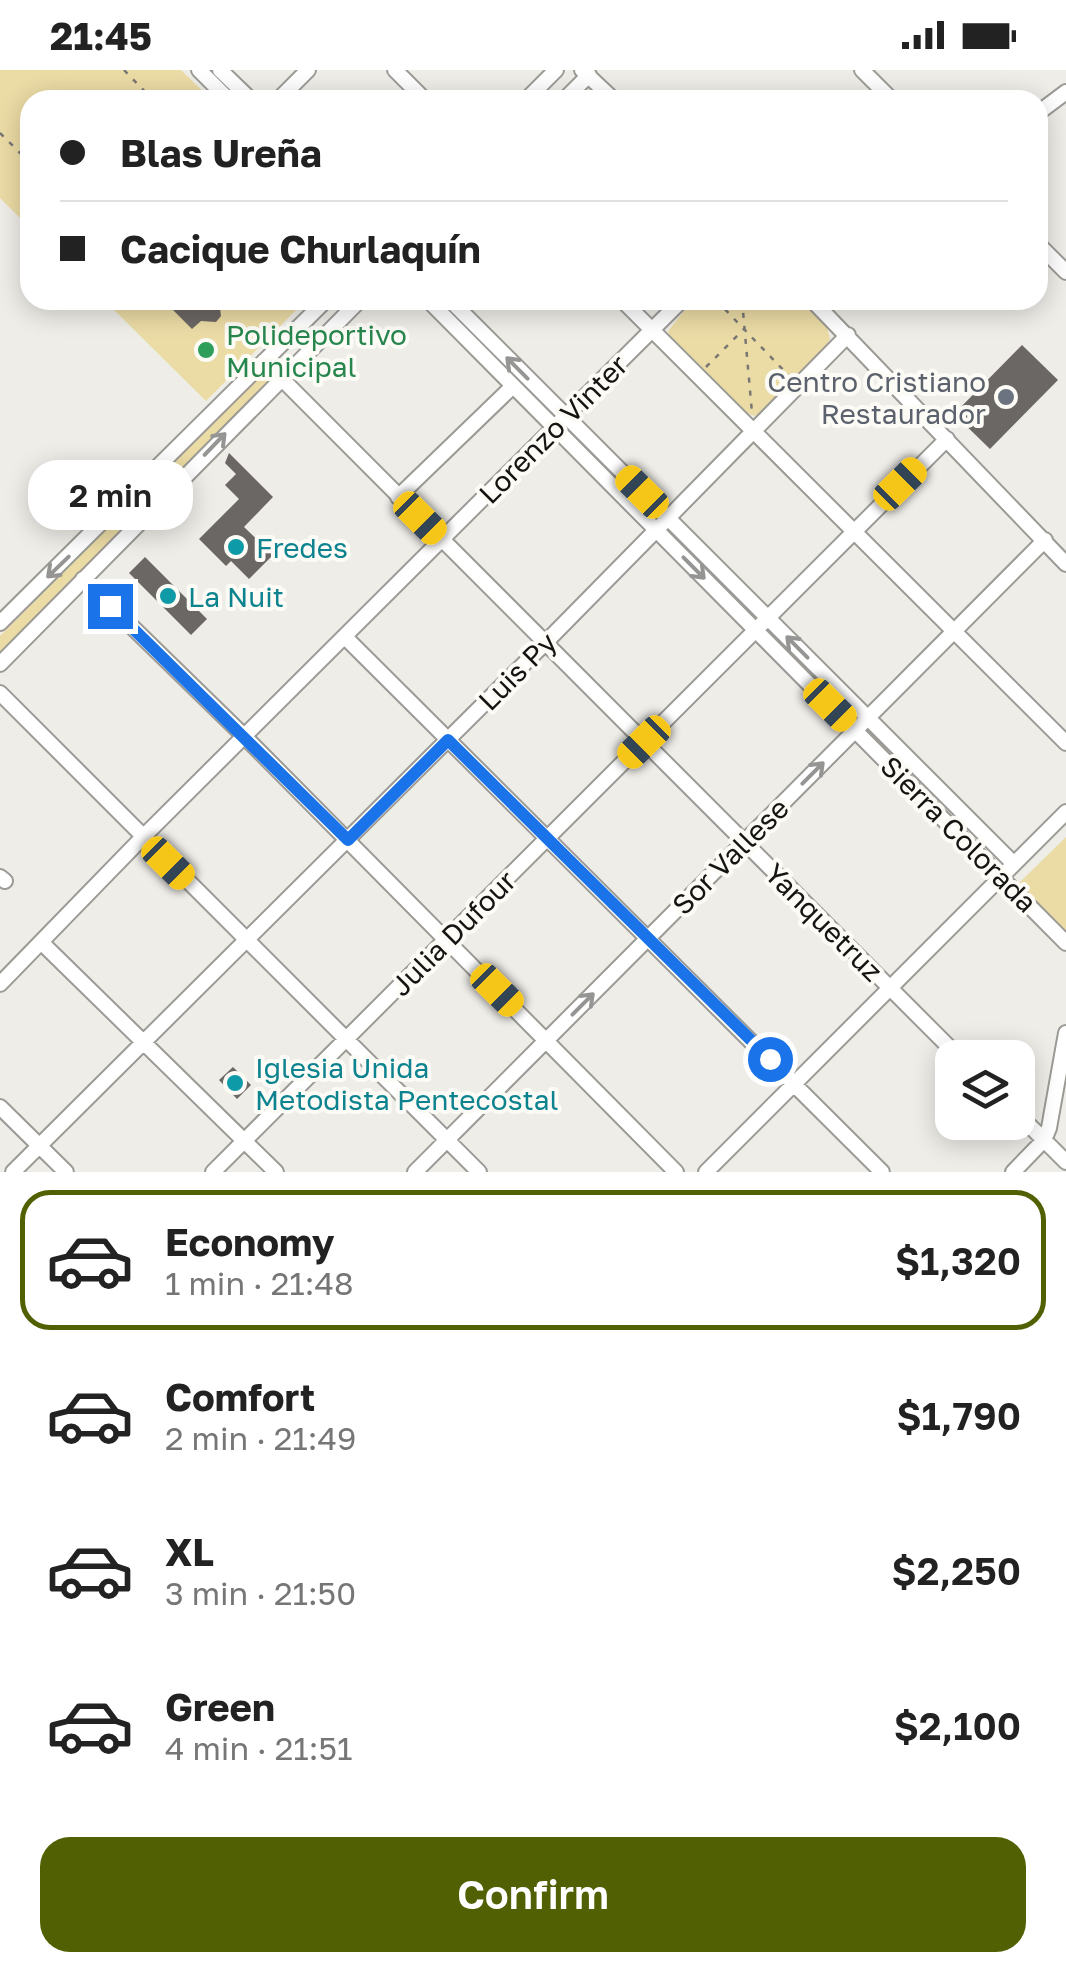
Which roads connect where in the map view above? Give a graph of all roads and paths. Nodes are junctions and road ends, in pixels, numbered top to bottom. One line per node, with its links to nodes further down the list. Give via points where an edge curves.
1 (124, 70): 9 (path)
2 (200, 70): 10 (street)
3 (220, 70): 11 (street)
4 (308, 70): 12 (street)
5 (395, 70): 13 (street)
6 (556, 70): 14 (street)
7 (862, 70): 16 (street)
8 (586, 72): 15 (street)
9 (143, 90)
10 (219, 90)
11 (241, 90)
12 (288, 90)
13 (415, 90)
14 (536, 90)
15 (604, 90)
16 (882, 90)
17 (0, 133): 18 (path)
18 (20, 152)
19 (1048, 254): 20 (street)
20 (1066, 272)
21 (316, 310): 33 (street)
22 (350, 310): 35 (street)
23 (438, 310): 36 (street, Sierra Colorada)
24 (459, 310): 38 (street, Sierra Colorada, one-way to 24)
25 (632, 310): 31 (street)
26 (672, 310): 31 (street, Lorenzo Vinter)
27 (726, 310): 30 (path)
28 (743, 310): 30 (path)
29 (824, 310): 32 (street)
30 (744, 329): 34 (path); 37 (path); 39 (path)
31 (652, 331): 34 (street); 38 (street, Lorenzo Vinter)
32 (848, 336): 37 (street, Luis Py); 40 (street)
33 (264, 361): 35 (street, Yanquetruz); 41 (street)
34 (698, 376): 39 (street)
35 (280, 377): 42 (street, Yanquetruz); 43 (street, one-way to 35)
36 (513, 386): 38 (street, Sierra Colorada); 42 (street)
37 (798, 386): 39 (street, Luis Py)
38 (561, 422): 44 (street, Sierra Colorada); 45 (street, Sierra Colorada); 47 (street, Lorenzo Vinter)
39 (754, 431): 44 (street, Luis Py); 46 (street)
40 (947, 438): 46 (street, Julia Dufour); 48 (street)
41 (146, 479): 43 (street); 52 (street, one-way to 52)
42 (398, 496): 47 (street, Yanquetruz)
43 (163, 497): 50 (street)
44 (668, 518): 45 (street, Luis Py); 51 (street, Sierra Colorada)
45 (656, 529): 53 (street, Sierra Colorada, one-way to 53); 56 (street, Luis Py)
46 (853, 530): 51 (street, Julia Dufour); 54 (street)
47 (441, 540): 55 (street, Lorenzo Vinter); 56 (street, Yanquetruz)
48 (1045, 540): 49 (street); 54 (street, Sor Vallese)
49 (1066, 564)
50 (83, 579): 57 (street); 61 (street)
51 (766, 616): 53 (street, Julia Dufour); 59 (street, Sierra Colorada, one-way to 51)
52 (0, 624)
53 (754, 628): 60 (street, Sierra Colorada); 63 (street, Julia Dufour)
54 (956, 631): 59 (street, Sor Vallese); 64 (street)
55 (345, 637): 61 (street, Lorenzo Vinter); 62 (street)
56 (545, 644): 62 (street, Luis Py); 63 (street, Yanquetruz)
57 (0, 664)
58 (0, 694): 66 (street)
59 (868, 718): 60 (street, Sor Vallese); 70 (street, Sierra Colorada)
60 (856, 731): 69 (street, Sor Vallese, one-way to 60); 71 (street, Sierra Colorada)
61 (246, 738): 66 (street, Lorenzo Vinter); 68 (street)
62 (448, 740): 67 (street); 68 (street, Luis Py)
63 (644, 742): 67 (street, Julia Dufour); 69 (street, Yanquetruz)
64 (1066, 743)
65 (1066, 812): 70 (street)
66 (143, 837): 73 (street); 75 (street, Lorenzo Vinter)
67 (547, 838): 72 (street); 74 (street, Julia Dufour)
68 (348, 840): 73 (street, Luis Py); 74 (street)
69 (744, 842): 72 (street, Sor Vallese); 78 (street, Yanquetruz)
70 (1014, 864): 71 (street)
71 (1002, 878): 76 (street, Sierra Colorada); 78 (street)
72 (648, 939): 81 (street, Sor Vallese, one-way to 72); 84 (street)
73 (246, 940): 80 (street); 83 (street, Luis Py)
74 (447, 940): 80 (street, Julia Dufour); 81 (street)
75 (42, 943): 77 (street, Lorenzo Vinter); 83 (street)
76 (1066, 943)
77 (0, 984)
78 (890, 989): 82 (street, Yanquetruz); 84 (street)
79 (1066, 1032): 88 (street)
80 (346, 1040): 87 (street); 89 (street, Julia Dufour)
81 (547, 1040): 87 (street, Sor Vallese); 98 (street)
82 (942, 1040)
83 (144, 1042): 89 (street); 90 (street, Luis Py)
84 (794, 1083): 99 (street); 100 (street)
85 (0, 1107): 90 (street)
86 (1035, 1131): 88 (street)
87 (446, 1140): 96 (street, Sor Vallese); 97 (street)
88 (1044, 1140): 91 (street); 101 (street)
89 (244, 1141): 94 (street, Julia Dufour); 95 (street)
90 (40, 1146): 92 (street, Luis Py); 93 (street)
91 (1066, 1162)
92 (13, 1172)
93 (66, 1172)
94 (214, 1172)
95 (276, 1172)
96 (414, 1172)
97 (478, 1172)
98 (676, 1172)
99 (706, 1172)
100 (882, 1172)
101 (1012, 1172)

